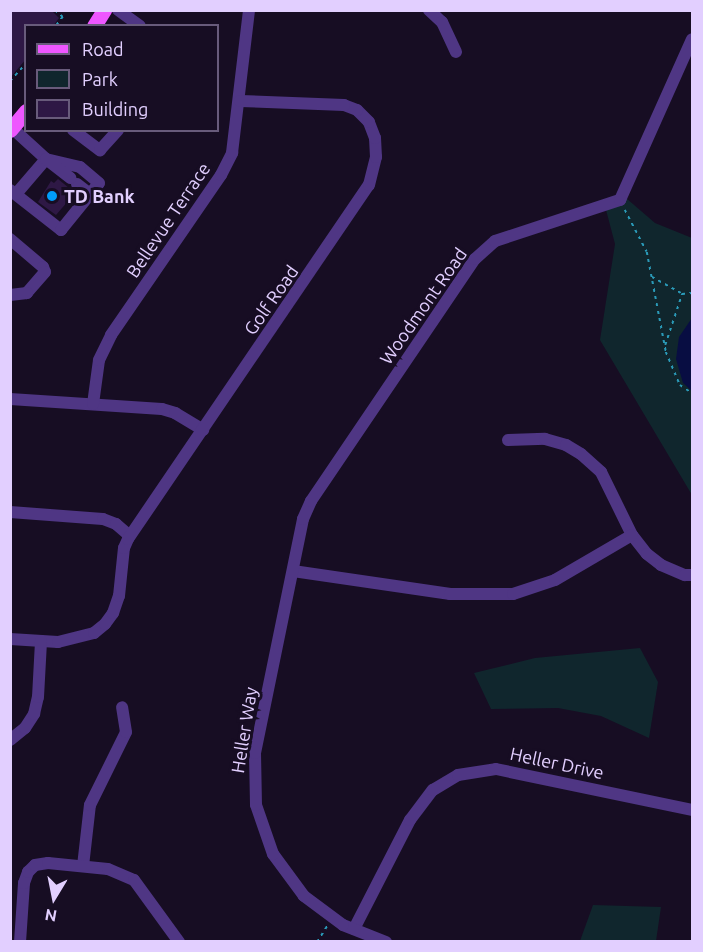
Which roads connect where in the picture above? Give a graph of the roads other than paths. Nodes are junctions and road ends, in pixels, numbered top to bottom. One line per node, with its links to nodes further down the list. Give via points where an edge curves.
1 (104, 10): 5 (main road)
2 (118, 10): 6 (street)
3 (249, 10): 9 (street, Bellevue Terrace)
4 (429, 10): 8 (street, via 442,22)
5 (95, 24)
6 (137, 24)
7 (693, 39): 26 (street, Woodmont Road, via 620,200 495,241 475,259 311,501 303,519)
8 (456, 52)
9 (240, 101): 20 (street, Bellevue Terrace, via 232,153 111,335 99,360); 21 (street, Golf Road, via 350,106 364,115 373,130 376,157 360,202)
10 (24, 113): 11 (main road)
11 (11, 129): 14 (street)
12 (76, 132): 13 (street, via 100,150)
13 (116, 132)
14 (46, 159): 15 (street); 16 (street); 16 (street, via 80,167 99,183)
15 (13, 192): 16 (street, via 62,230)
16 (90, 194)
17 (10, 240): 18 (street, via 45,272 27,293)
18 (10, 295)
19 (10, 399): 20 (street)
20 (93, 404): 21 (street, via 162,409)
21 (203, 430): 25 (street, Golf Road)
22 (508, 440): 24 (street, via 545,439 581,454 601,472)
23 (10, 512): 25 (street, via 103,519)
24 (632, 535): 26 (street, via 555,580 513,594 450,594); 27 (street, via 661,565)
25 (130, 536): 29 (street, Golf Road, via 124,548 120,596 105,624 94,633 68,641)
26 (293, 571): 34 (street, Heller Way, via 255,753 255,796 265,838 282,869 304,896)
27 (693, 575)
28 (10, 639): 29 (street)
29 (41, 641): 31 (street, via 34,714)
30 (122, 707): 33 (street, via 126,732 90,805)
31 (10, 740)
32 (693, 810): 34 (street, Heller Drive, via 496,769 458,776 433,790 410,820)
33 (83, 866): 35 (street, via 48,863 31,868 24,883); 36 (street, via 108,869 134,880)
34 (354, 929): 37 (street, Heller Way)
35 (20, 942)
36 (179, 942)
37 (386, 942)

